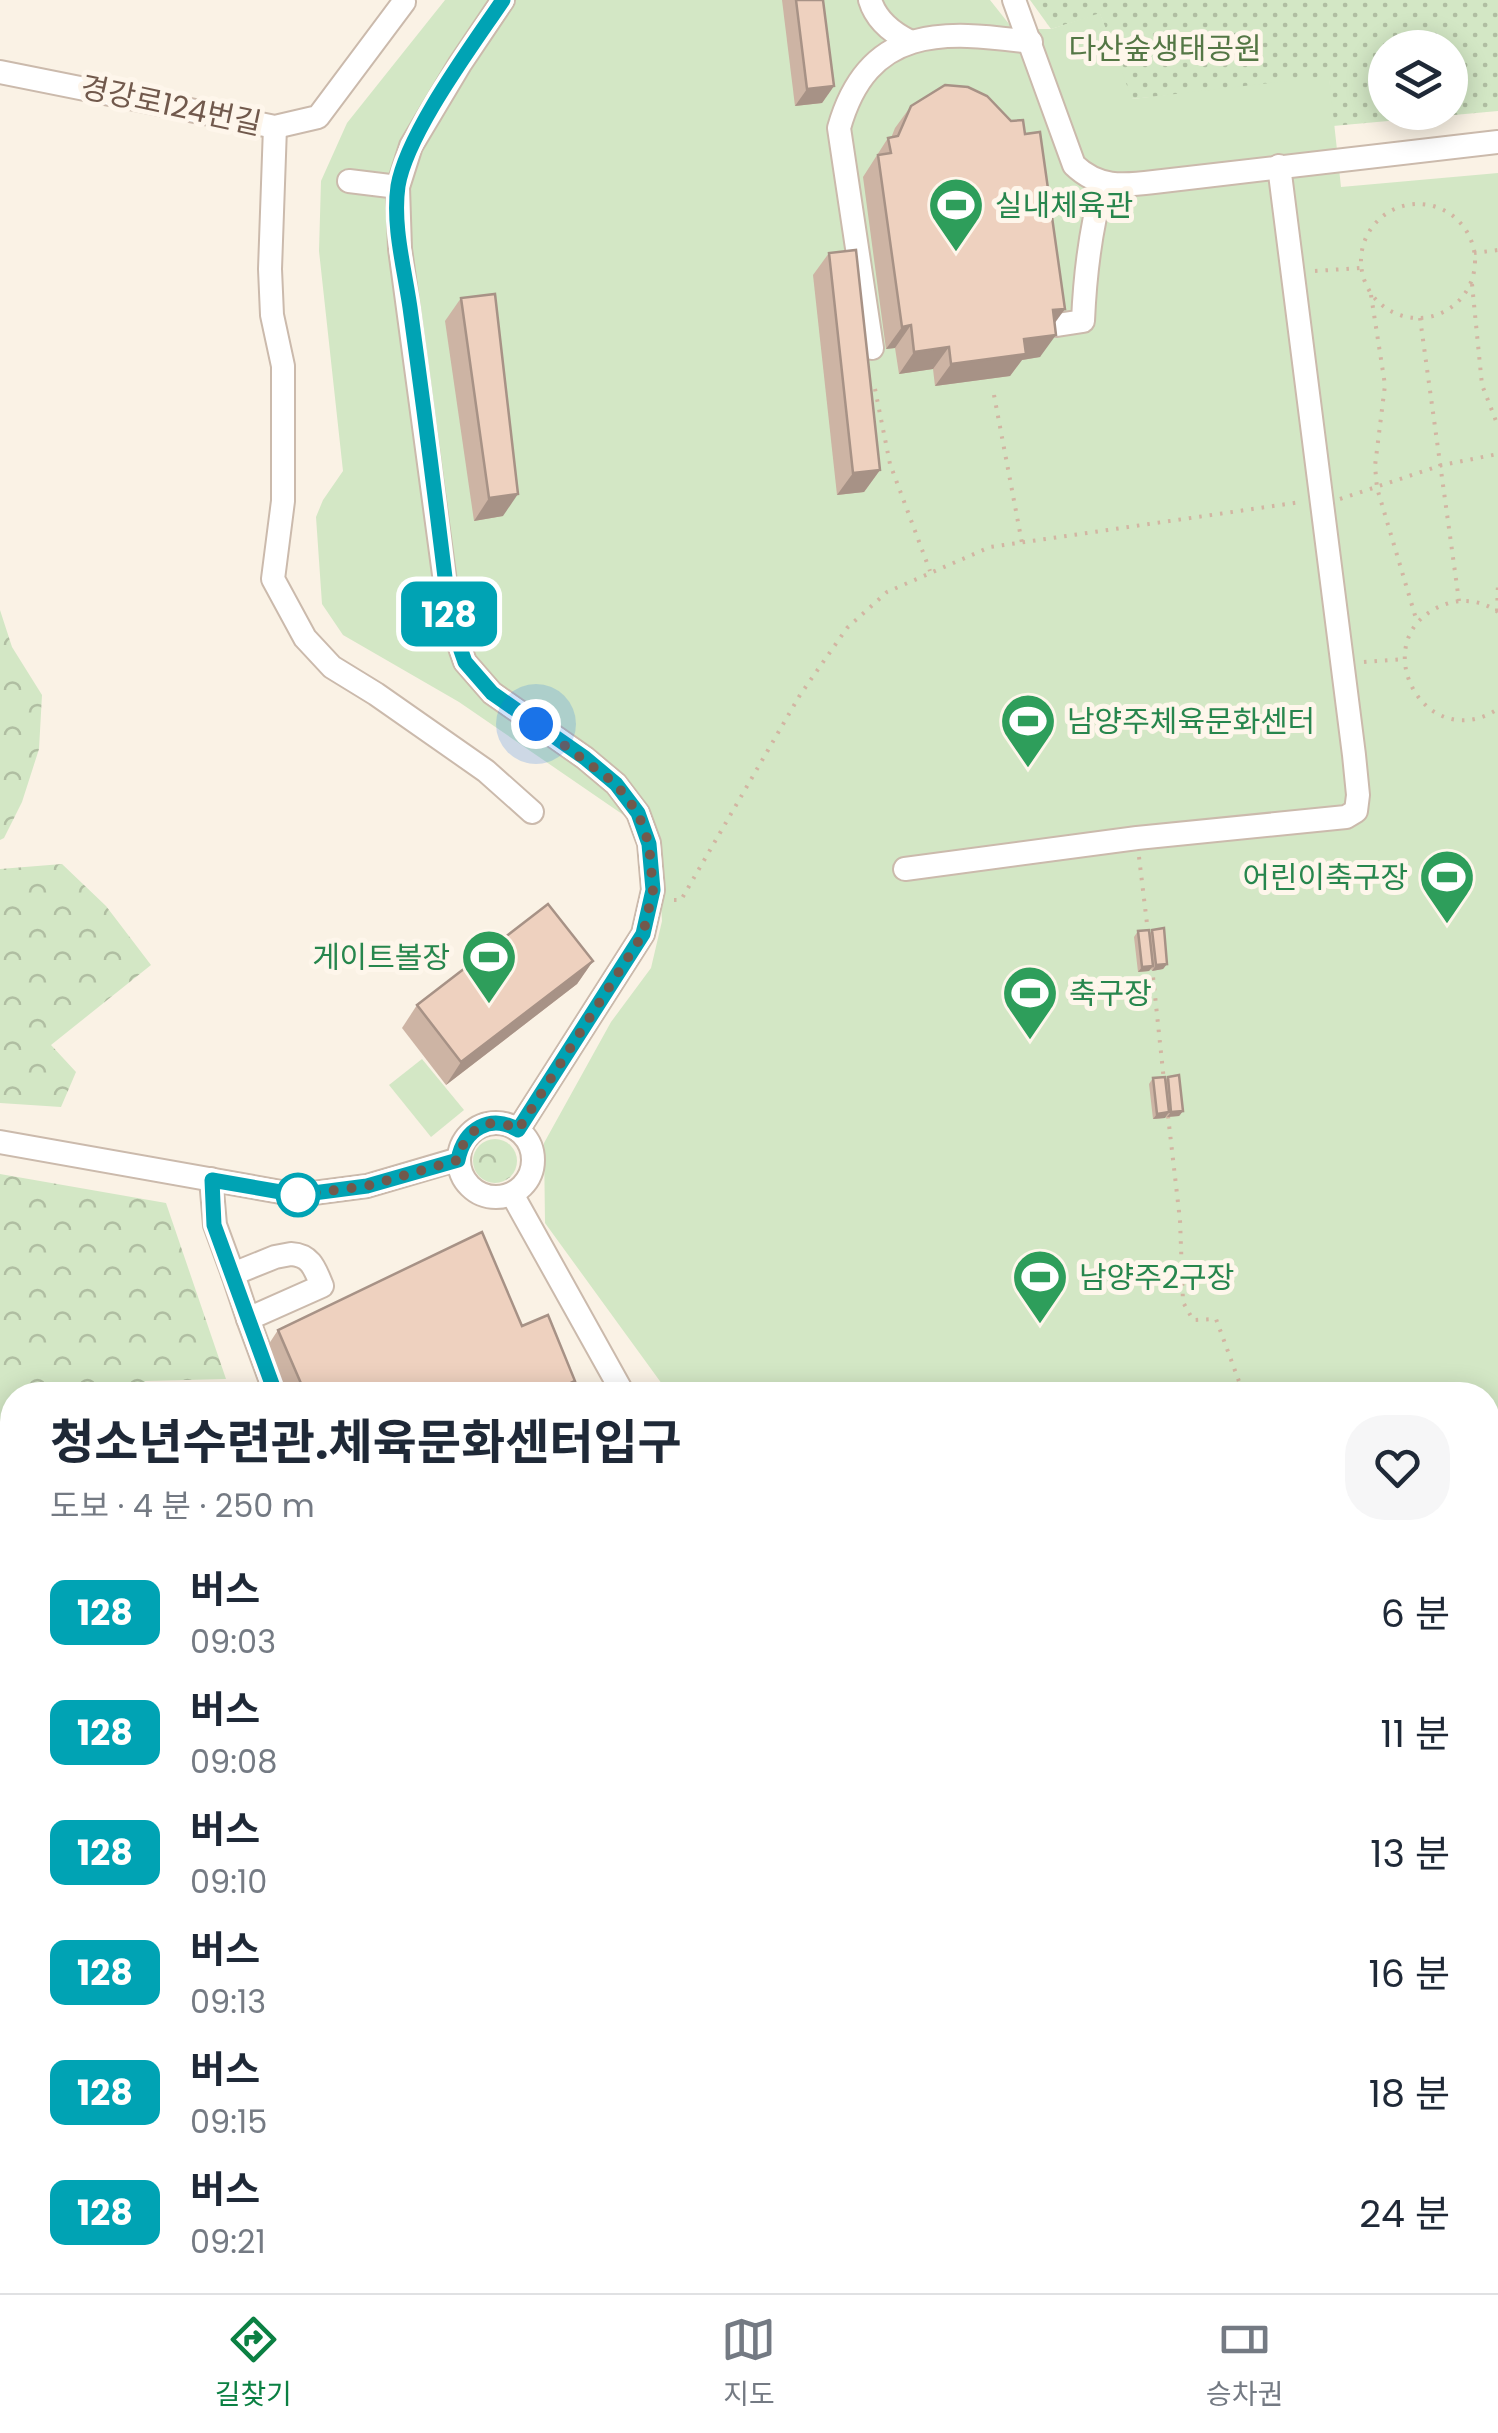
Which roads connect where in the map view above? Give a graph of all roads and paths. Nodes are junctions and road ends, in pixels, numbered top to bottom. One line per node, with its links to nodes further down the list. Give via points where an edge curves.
1 (503, 0): 13 (street, via 412,146)
2 (870, 0): 5 (street, via 890,31)
3 (1014, 0): 6 (street)
4 (404, 2): 8 (street, 경강로124번길, via 318,117)
5 (909, 41): 6 (street, via 965,33); 22 (street, via 874,63 848,97 839,128)
6 (1030, 42): 12 (street, via 1074,166)
7 (0, 72): 8 (street, 경강로124번길)
8 (274, 127): 39 (street, via 270,270 283,366 283,501 272,579 304,638 332,667 486,771)
9 (1498, 142): 10 (street)
10 (1279, 166): 12 (street); 17 (street)
11 (348, 180): 13 (street)
12 (1103, 184): 21 (street, via 1089,242 1084,322)
13 (398, 186): 42 (street, via 400,249 450,619 465,662 492,693 616,784 638,813 649,844)
14 (1498, 250): 15 (path)
15 (1474, 253): 16 (path, via 1464,226 1450,214 1414,204 1396,208 1368,232); 18 (path)
16 (1360, 268): 17 (path); 19 (path)
17 (1294, 271): 29 (street)
18 (1472, 280): 20 (path, via 1448,310); 25 (path, via 1482,385)
19 (1370, 293): 20 (path, via 1392,313); 28 (path, via 1385,386)
20 (1420, 318): 27 (path)
21 (1057, 325)
22 (872, 348)
23 (875, 389): 31 (path, via 890,464)
24 (994, 395): 30 (path)
25 (1498, 426)
26 (1498, 454): 27 (path)
27 (1442, 466): 28 (path); 33 (path)
28 (1378, 488): 29 (path); 35 (path)
29 (1320, 500): 30 (path); 37 (street)
30 (1022, 542): 31 (path)
31 (930, 571): 42 (path, via 887,592 847,628 800,695 681,900)
32 (1498, 582): 34 (path)
33 (1459, 601): 34 (path); 35 (path, via 1432,609)
34 (1497, 611)
35 (1418, 622): 36 (path)
36 (1404, 659): 37 (path); 38 (path, via 1407,679 1430,710 1468,720)
37 (1341, 664): 40 (street, via 1356,810 1346,817)
38 (1498, 710)
39 (532, 812)
40 (1137, 838): 41 (street); 43 (path)
41 (906, 869)
42 (650, 902): 47 (street, via 643,934)
43 (1148, 933)
44 (1150, 952): 45 (path)
45 (1165, 1086)
46 (1167, 1105): 56 (path, via 1183,1302 1193,1320 1216,1319)
47 (518, 1130): 49 (street, via 500,1123 477,1128 461,1145); 51 (street, via 530,1143 533,1166)
48 (0, 1142): 50 (street)
49 (458, 1160): 50 (street, via 367,1186 298,1195); 51 (street, via 474,1190 498,1198)
50 (212, 1180): 52 (street, via 214,1225)
51 (512, 1194): 55 (street)
52 (234, 1274): 53 (street); 53 (street, via 276,1257 303,1255 322,1286)
53 (248, 1320): 54 (street)
54 (271, 1382)
55 (617, 1382)
56 (1239, 1382)

